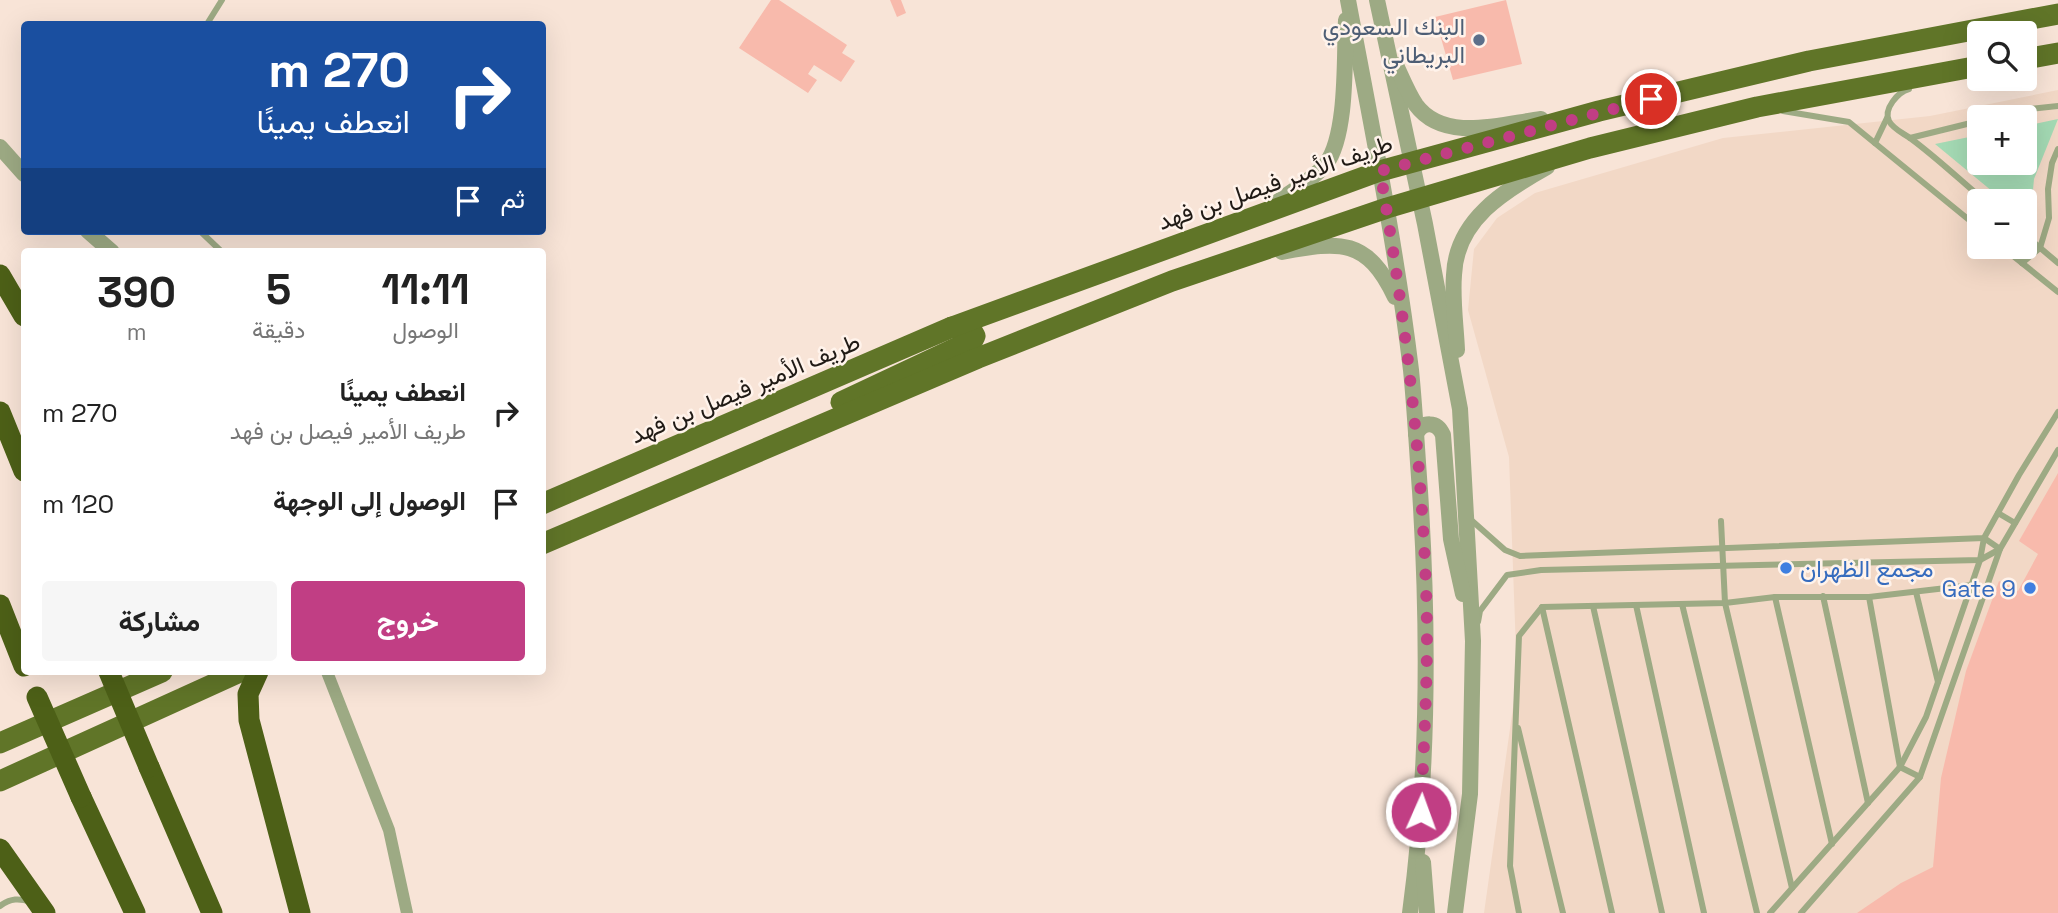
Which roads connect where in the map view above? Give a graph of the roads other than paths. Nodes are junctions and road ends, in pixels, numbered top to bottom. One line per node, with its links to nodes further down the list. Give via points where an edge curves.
1 (222, 0): 5 (lane)
2 (1347, 0): 24 (street); 28 (street, via 1341,119 1332,154 1319,171)
3 (1377, 0): 6 (street)
4 (2058, 14): 14 (main road, طريف الأمير فيصل بن فهد, via 1809,61)
5 (209, 21)
6 (1387, 47): 14 (street, via 1416,105 1451,127); 22 (street)
7 (2058, 54): 8 (main road)
8 (2037, 57)
9 (1967, 69): 12 (main road)
10 (1967, 71): 15 (lane, via 1902,91 1887,110)
11 (2058, 106): 13 (lane)
12 (1757, 107): 18 (lane, via 1850,121); 21 (main road)
13 (2037, 108)
14 (1599, 111): 22 (main road, طريف الأمير فيصل بن فهد)
15 (1887, 118): 17 (lane); 18 (lane)
16 (1967, 124): 17 (lane)
17 (1910, 138): 25 (lane)
18 (1875, 143): 29 (lane)
19 (0, 147): 23 (street)
20 (2058, 149): 35 (lane)
21 (1570, 154): 26 (main road); 45 (street, via 1493,200 1461,243 1454,273)
22 (1410, 162): 24 (main road, طريف الأمير فيصل بن فهد); 26 (street)
23 (21, 171)
24 (1380, 171): 27 (street); 28 (main road, طريف الأمير فيصل بن فهد)
25 (1971, 189)
26 (1419, 199): 27 (main road); 45 (street)
27 (1387, 208): 37 (main road); 43 (street)
28 (1259, 215): 44 (main road, طريف الأمير فيصل بن فهد)
29 (1967, 218)
30 (92, 235): 33 (street)
31 (204, 235): 34 (lane)
32 (2037, 245): 35 (lane)
33 (107, 248)
34 (218, 248)
35 (2040, 248): 38 (lane); 39 (lane)
36 (2017, 259): 38 (lane)
37 (1234, 260): 43 (street, via 1322,244 1358,251 1384,273); 51 (main road, via 991,353)
38 (2022, 263): 41 (lane)
39 (2058, 263)
40 (0, 275): 42 (highway)
41 (2058, 292)
42 (21, 311)
43 (1402, 311): 48 (street)
44 (952, 327): 51 (main road, via 971,329 973,340 833,406); 52 (main road, طريف الأمير فيصل بن فهد)
45 (1460, 409): 54 (street)
46 (0, 412): 50 (highway)
47 (2058, 412): 53 (lane)
48 (1416, 434): 74 (street, via 1430,424 1443,435 1451,539); 89 (street, via 1426,588)
49 (2058, 450): 56 (lane)
50 (21, 464)
51 (733, 464): 58 (main road)
52 (546, 502)
53 (1998, 513): 56 (lane); 57 (lane)
54 (1467, 516): 59 (lane, via 1505,550 1520,556); 74 (street)
55 (1721, 521): 59 (lane)
56 (2015, 523): 60 (lane)
57 (1984, 538): 59 (lane); 60 (lane); 61 (lane)
58 (546, 542)
59 (1723, 548): 62 (lane)
60 (2000, 549): 61 (lane); 86 (lane)
61 (1980, 560): 62 (lane); 63 (lane)
62 (1721, 566): 68 (lane); 74 (lane, via 1541,570 1507,575 1480,611)
63 (1972, 585): 64 (lane); 82 (lane)
64 (1916, 592): 67 (lane); 82 (lane)
65 (1823, 596): 66 (lane); 67 (lane); 88 (lane)
66 (1775, 597): 68 (lane); 90 (lane)
67 (1869, 597): 85 (lane)
68 (1725, 603): 69 (lane); 92 (lane)
69 (1682, 604): 71 (lane); 107 (lane)
70 (0, 605): 75 (highway)
71 (1636, 605): 72 (lane); 106 (lane)
72 (1592, 606): 73 (lane); 105 (lane)
73 (1542, 607): 83 (lane, via 1519,636); 104 (lane)
74 (1473, 641): 101 (street, via 1470,794)
75 (21, 658)
76 (28, 675): 95 (highway, bridge)
77 (110, 675): 96 (highway, bridge)
78 (155, 675): 84 (main road)
79 (233, 675): 87 (main road)
80 (256, 675): 97 (highway, via 248,694 249,720)
81 (328, 675): 98 (street, via 388,830)
82 (1938, 684): 85 (lane)
83 (1516, 719): 102 (lane, via 1510,866); 103 (lane)
84 (0, 743)
85 (1900, 767): 86 (lane); 88 (lane)
86 (1920, 777): 109 (lane)
87 (0, 781)
88 (1868, 803): 90 (lane)
89 (1420, 839): 99 (street); 100 (street)
90 (1832, 844): 92 (lane)
91 (0, 849): 94 (highway)
92 (1792, 888): 108 (lane)
93 (0, 906): 94 (lane, via 19,899)
94 (43, 911)
95 (135, 913)
96 (212, 913)
97 (300, 913)
98 (407, 913)
99 (1410, 913)
100 (1427, 913)
101 (1455, 913)
102 (1519, 913)
103 (1563, 913)
104 (1612, 913)
105 (1662, 913)
106 (1704, 913)
107 (1757, 913)
108 (1770, 913)
109 (1801, 913)

